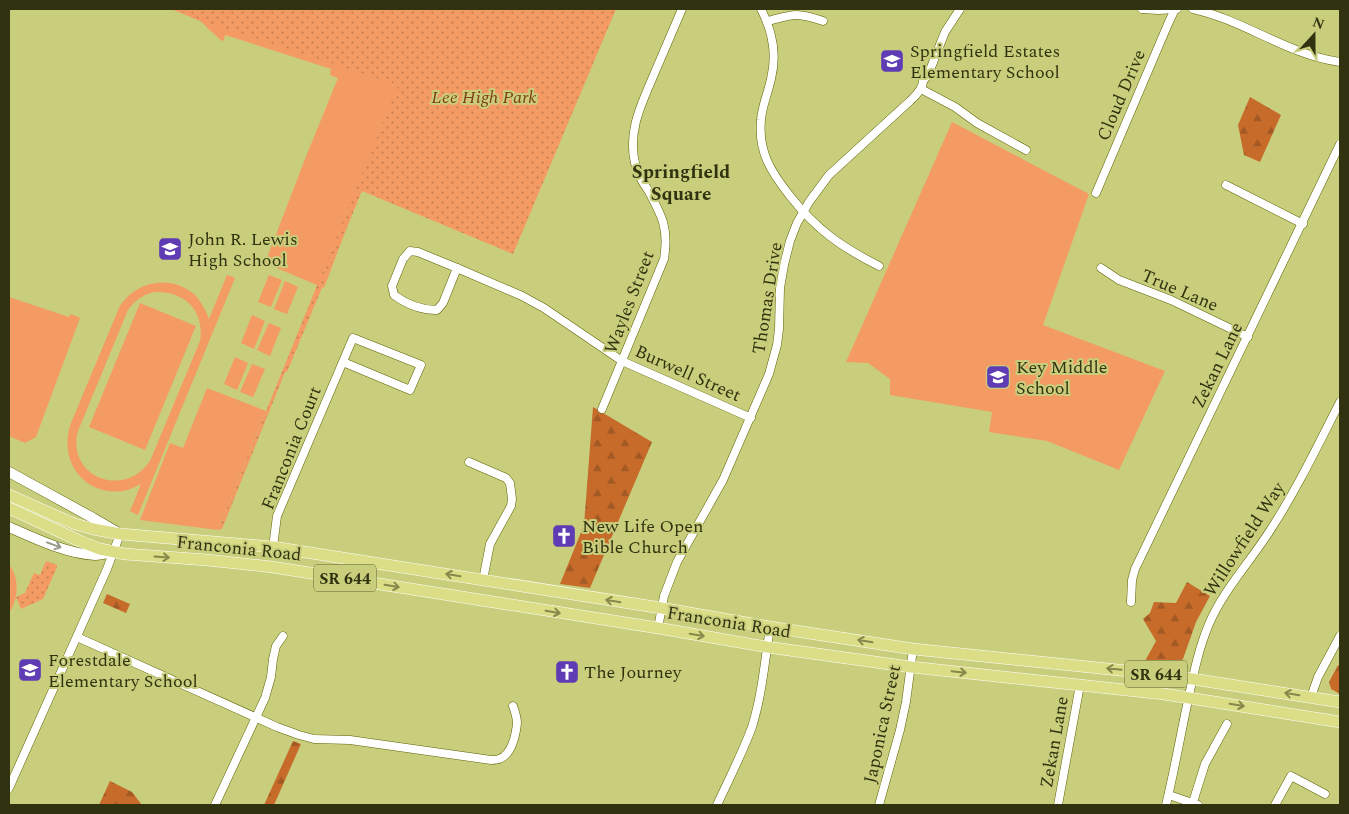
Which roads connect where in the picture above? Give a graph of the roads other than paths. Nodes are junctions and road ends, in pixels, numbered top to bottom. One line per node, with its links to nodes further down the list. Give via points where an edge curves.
1 (682, 9): 21 (street, Wayles Street, via 634,126 635,164 662,217 666,246)
2 (761, 9): 7 (street)
3 (960, 9): 10 (street, Thomas Drive, via 945,32)
4 (1142, 9): 5 (street)
5 (1176, 9): 14 (street, Cloud Drive)
6 (1193, 9): 9 (street, via 1212,13 1313,57)
7 (768, 21): 8 (street, via 796,14); 15 (street, via 774,59 761,119 762,146 773,173)
8 (823, 21)
9 (1340, 62)
10 (921, 88): 12 (street); 15 (street, Thomas Drive, via 829,175)
11 (1340, 144): 16 (street, Zekan Lane)
12 (1026, 150)
13 (1226, 185): 16 (street)
14 (1096, 193)
15 (803, 212): 17 (street, via 820,230); 25 (street, Thomas Drive, via 784,265 773,359)
16 (1303, 224): 20 (street, Zekan Lane)
17 (879, 266)
18 (457, 268): 18 (street, Burwell Street, via 410,251 392,286 394,295 428,310 438,310); 21 (street, Burwell Street, via 544,308)
19 (1101, 268): 20 (street, True Lane, via 1119,280 1171,300)
20 (1248, 337): 36 (street, Zekan Lane, via 1136,570)
21 (622, 361): 24 (street, Wayles Street); 25 (street, Burwell Street)
22 (343, 362): 22 (street, Franconia Court, via 410,390 421,365 353,338); 32 (street, Franconia Court, via 277,516)
23 (1340, 402): 47 (street, Willowfield Way, via 1267,536 1217,607)
24 (602, 409)
25 (751, 418): 38 (street, Thomas Drive, via 723,480 677,562)
26 (469, 462): 34 (street, via 506,478 510,483 511,506 490,544)
27 (9, 472): 31 (main road, Franconia Road)
28 (9, 494): 31 (main road, Franconia Road / SR 644, via 75,524)
29 (9, 508): 33 (main road, Franconia Road / SR 644, via 82,542)
30 (9, 527): 33 (main road, Franconia Road, one-way to 33, via 66,549 96,555)
31 (120, 534): 32 (main road, Franconia Road / SR 644); 33 (street)
32 (273, 547): 34 (main road, Franconia Road / SR 644, one-way to 32)
33 (113, 552): 37 (main road, Franconia Road / SR 644, one-way to 37, via 272,567); 43 (street)
34 (483, 580): 35 (main road, Franconia Road / SR 644)
35 (528, 587): 37 (main road); 38 (main road, Franconia Road / SR 644, one-way to 35)
36 (1131, 602)
37 (520, 607): 40 (main road, Franconia Road / SR 644, one-way to 40)
38 (661, 608): 39 (main road, Franconia Road / SR 644); 40 (street, Thomas Drive)
39 (770, 627): 44 (street); 45 (main road, Franconia Road / SR 644, one-way to 39)
40 (658, 628): 44 (main road, Franconia Road / SR 644, one-way to 44)
41 (283, 636): 53 (street, via 276,646 268,688)
42 (1340, 636): 49 (street)
43 (77, 637): 53 (street); 56 (street)
44 (767, 647): 46 (main road, Franconia Road / SR 644); 61 (street, via 752,726)
45 (913, 649): 46 (street, Japonica Street); 47 (main road, Franconia Road / SR 644, one-way to 45)
46 (911, 667): 48 (main road, Franconia Road / SR 644, one-way to 48); 62 (street, Japonica Street, via 900,730)
47 (1192, 678): 49 (main road, Franconia Road / SR 644, one-way to 47); 50 (street, Willowfield Way)
48 (1080, 685): 50 (main road, Franconia Road / SR 644); 63 (street, Zekan Lane)
49 (1311, 697): 51 (main road, Franconia Road / SR 644)
50 (1189, 698): 54 (main road, Franconia Road / SR 644, one-way to 54); 57 (street, Willowfield Way)
51 (1340, 702)
52 (513, 706): 53 (street, via 517,724 510,750 500,759 491,760 371,742 310,738)
53 (256, 717): 60 (street)
54 (1340, 722)
55 (1227, 724): 59 (street, via 1205,764)
56 (9, 788)
57 (1169, 794): 59 (street); 64 (street, Willowfield Way)
58 (1325, 794): 65 (street, via 1291,776)
59 (1196, 804)
60 (215, 805)
61 (717, 805)
62 (879, 805)
63 (1058, 805)
64 (1166, 805)
65 (1275, 805)

